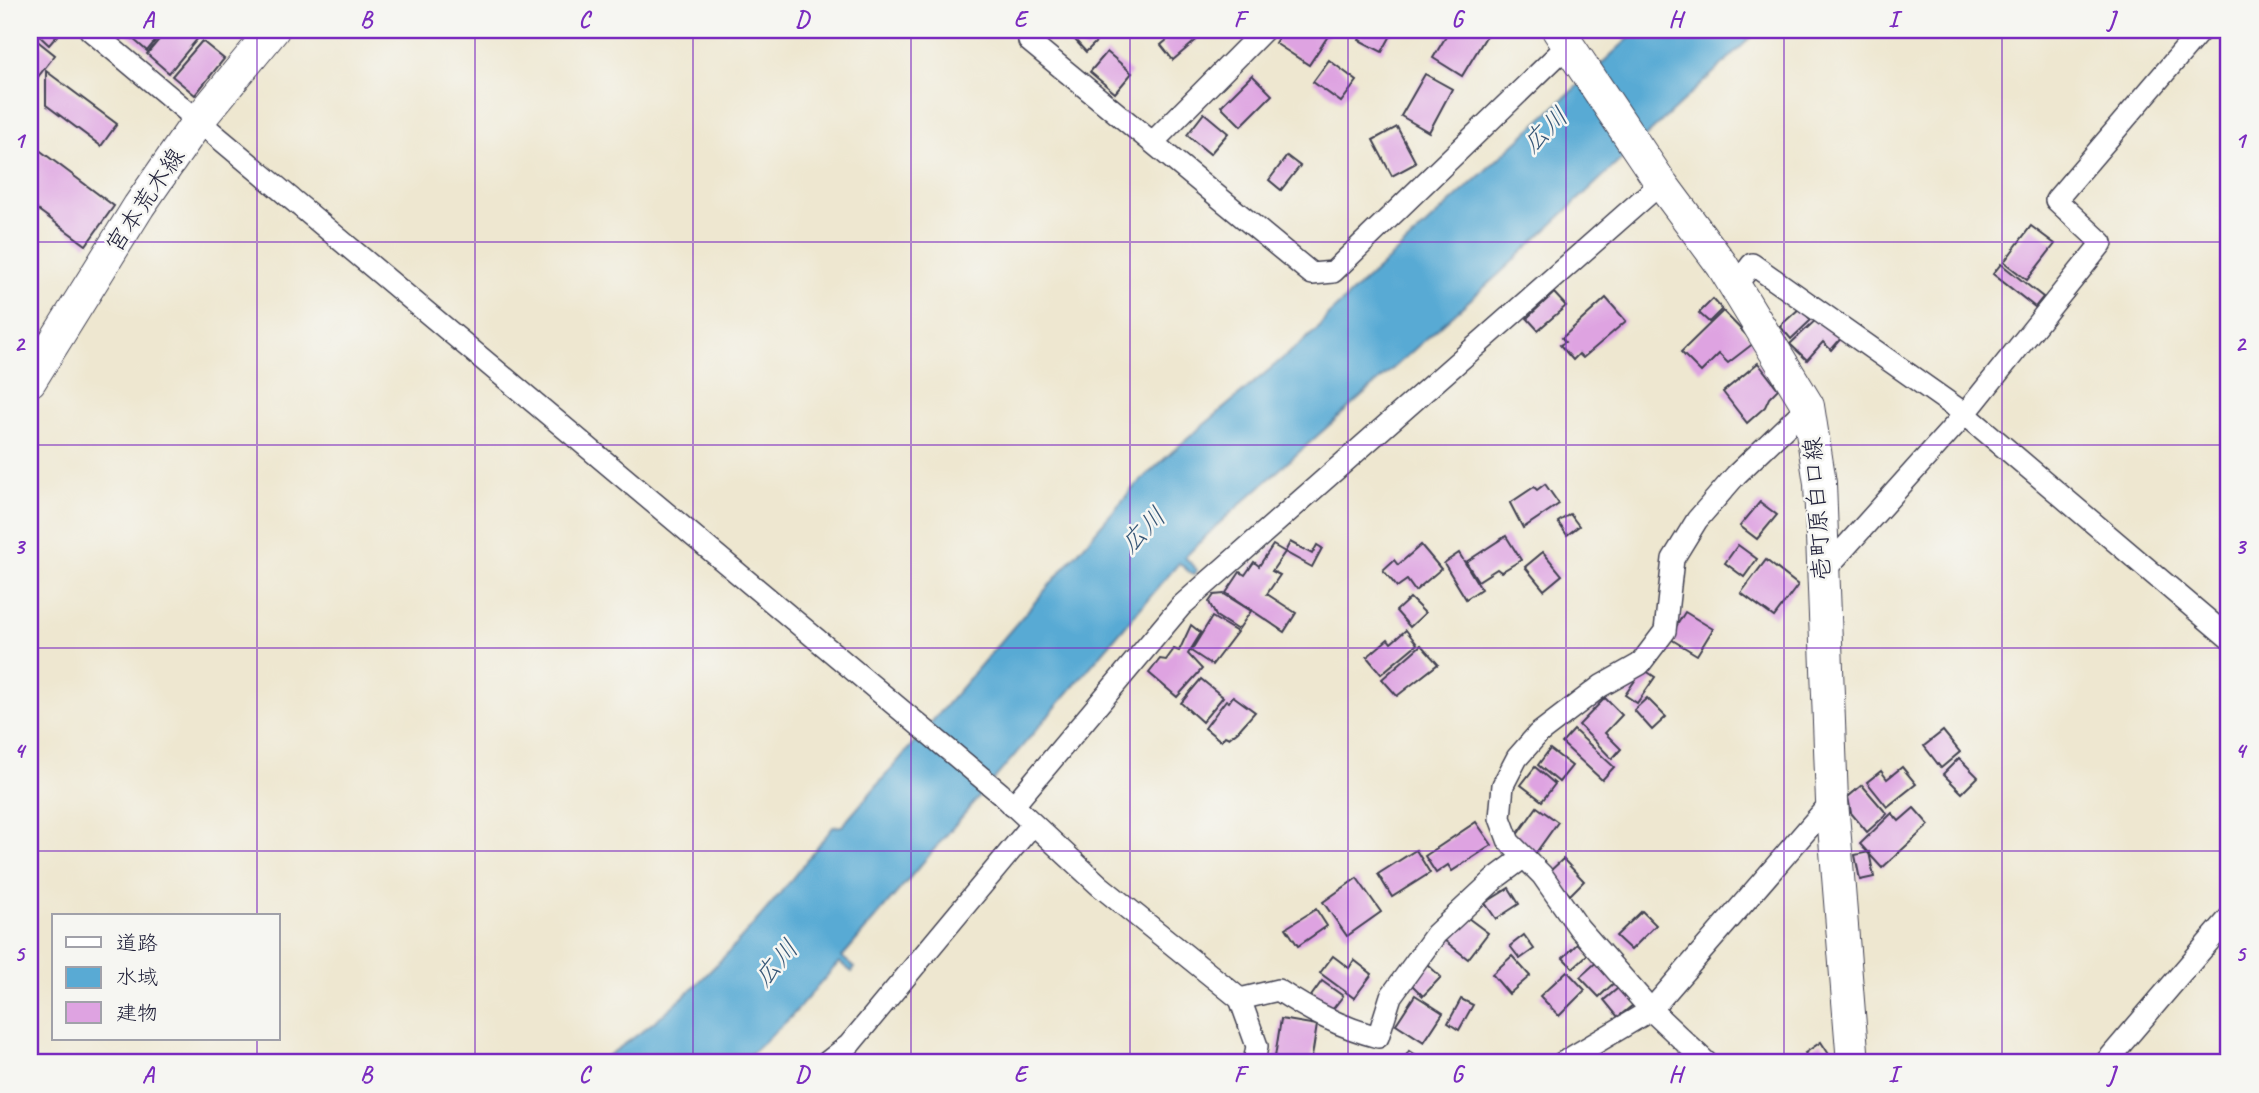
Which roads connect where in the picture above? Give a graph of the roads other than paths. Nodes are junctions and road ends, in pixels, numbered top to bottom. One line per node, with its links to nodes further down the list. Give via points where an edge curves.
1 (90, 30): 7 (street)
2 (273, 30): 7 (main road, 宮本荒木線)
3 (1038, 30): 8 (street, via 1029,41)
4 (1264, 30): 8 (street)
5 (2201, 30): 13 (street, via 2056,200 2102,243)
6 (1566, 43): 8 (street, via 1332,272 1312,274); 9 (main road, 壱町原白口線)
7 (198, 121): 11 (main road, 宮本荒木線); 16 (street)
8 (1153, 142)
9 (1655, 173): 10 (main road, 壱町原白口線); 16 (street, via 1181,606)
10 (1734, 288): 12 (main road, 壱町原白口線); 13 (street, via 1752,264)
11 (30, 381)
12 (1808, 406): 14 (main road, 壱町原白口線, via 1820,483); 19 (street, via 1697,520 1673,559 1665,631 1640,664 1538,734 1517,758 1503,785 1500,818 1510,842)
13 (1965, 414): 14 (street); 15 (street)
14 (1822, 572): 17 (main road, 壱町原白口線)
15 (2229, 638)
16 (1007, 799): 18 (street)
17 (1832, 801): 22 (street); 27 (main road, 壱町原白口線)
18 (1032, 825): 21 (street); 23 (street, via 849,1045)
19 (1524, 857): 21 (street, via 1436,934 1391,996 1378,1037 1318,1016 1278,990); 22 (street)
20 (2229, 918): 28 (street)
21 (1240, 999): 24 (street, via 1257,1045)
22 (1651, 1010): 25 (street); 26 (street)
23 (826, 1063)
24 (1254, 1063)
25 (1562, 1063)
26 (1707, 1063)
27 (1853, 1063)
28 (2105, 1063)

